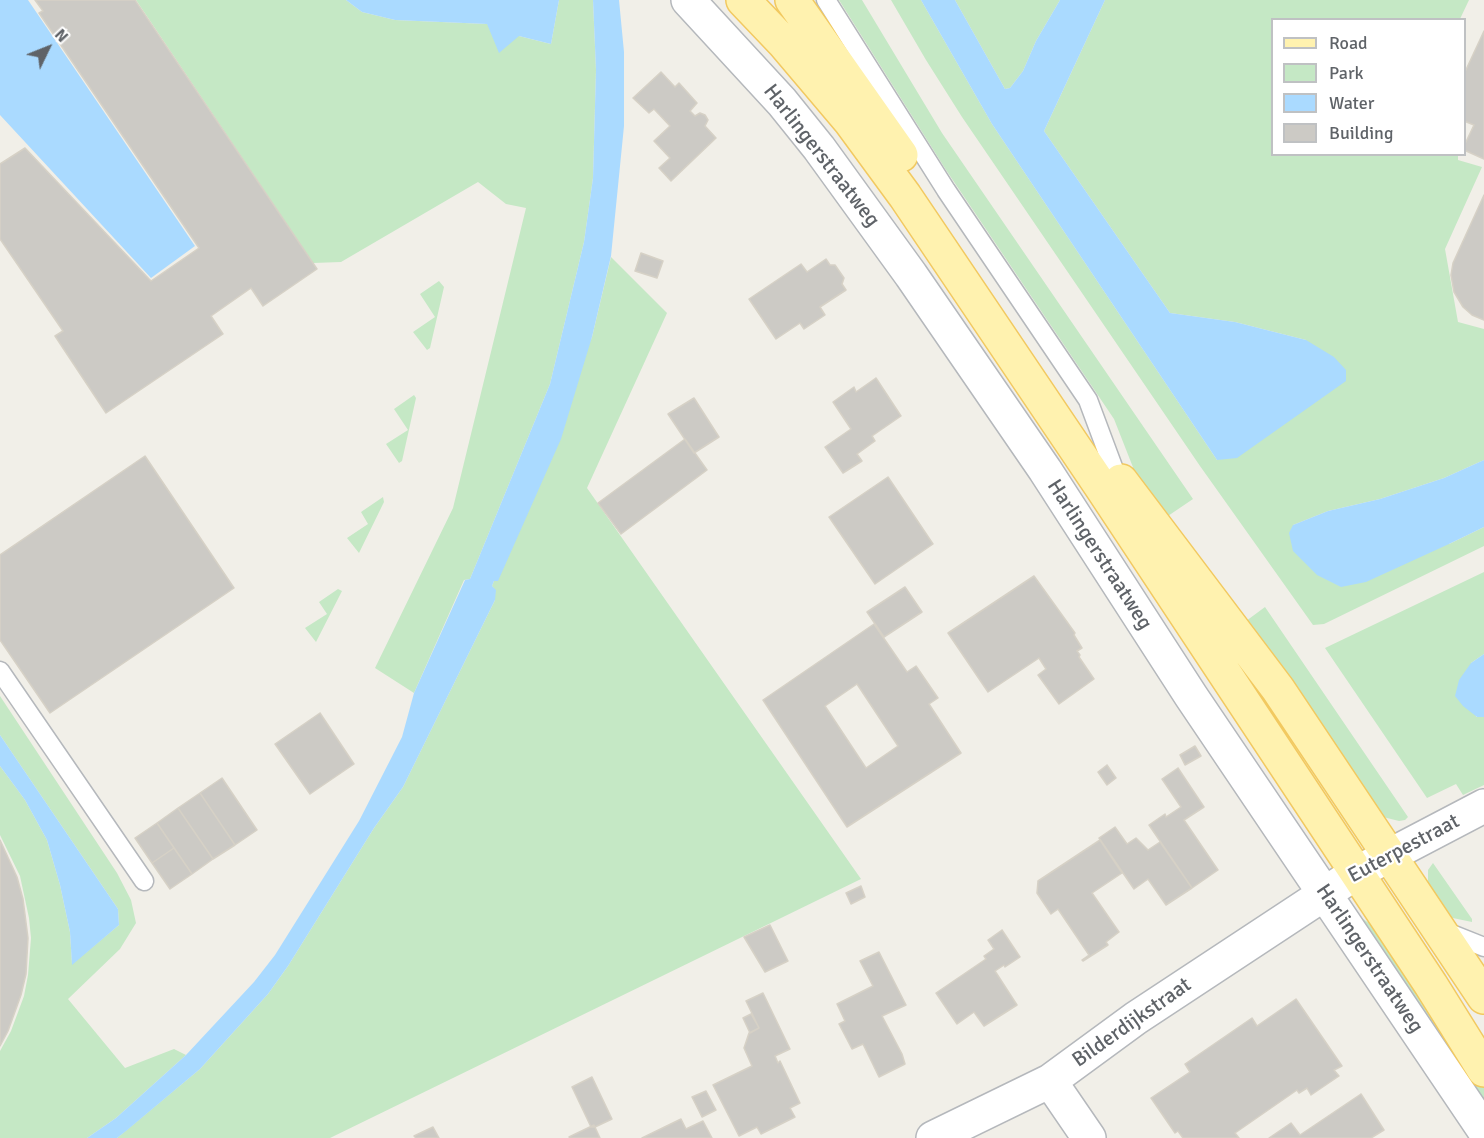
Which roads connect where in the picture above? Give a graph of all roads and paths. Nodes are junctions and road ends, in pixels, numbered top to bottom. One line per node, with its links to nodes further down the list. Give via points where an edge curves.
1 (687, 0): 11 (street, Harlingerstraatweg, via 782,102 911,275 1045,470)
2 (743, 0): 9 (main road, Harlingerstraatweg, via 850,121 905,196)
3 (792, 0): 5 (main road)
4 (826, 0): 5 (lane, via 946,190 1088,400)
5 (1116, 475): 8 (main road, via 1278,688)
6 (0, 671): 10 (lane)
7 (1484, 806): 8 (street, Euterpestraat)
8 (1389, 855): 9 (street, Euterpestraat); 12 (main road)
9 (1356, 873): 11 (street, Euterpestraat); 15 (main road, Harlingerstraatweg)
10 (144, 881)
11 (1324, 894): 16 (street, Bilderdijkstraat, via 1136,1018); 17 (street, Harlingerstraatweg)
12 (1441, 930): 13 (lane); 14 (main road)
13 (1484, 946)
14 (1484, 997)
15 (1484, 1070)
16 (1050, 1081): 18 (street, Bilderdijkstraat); 19 (street)
17 (1484, 1130)
18 (933, 1138)
19 (1089, 1138)

